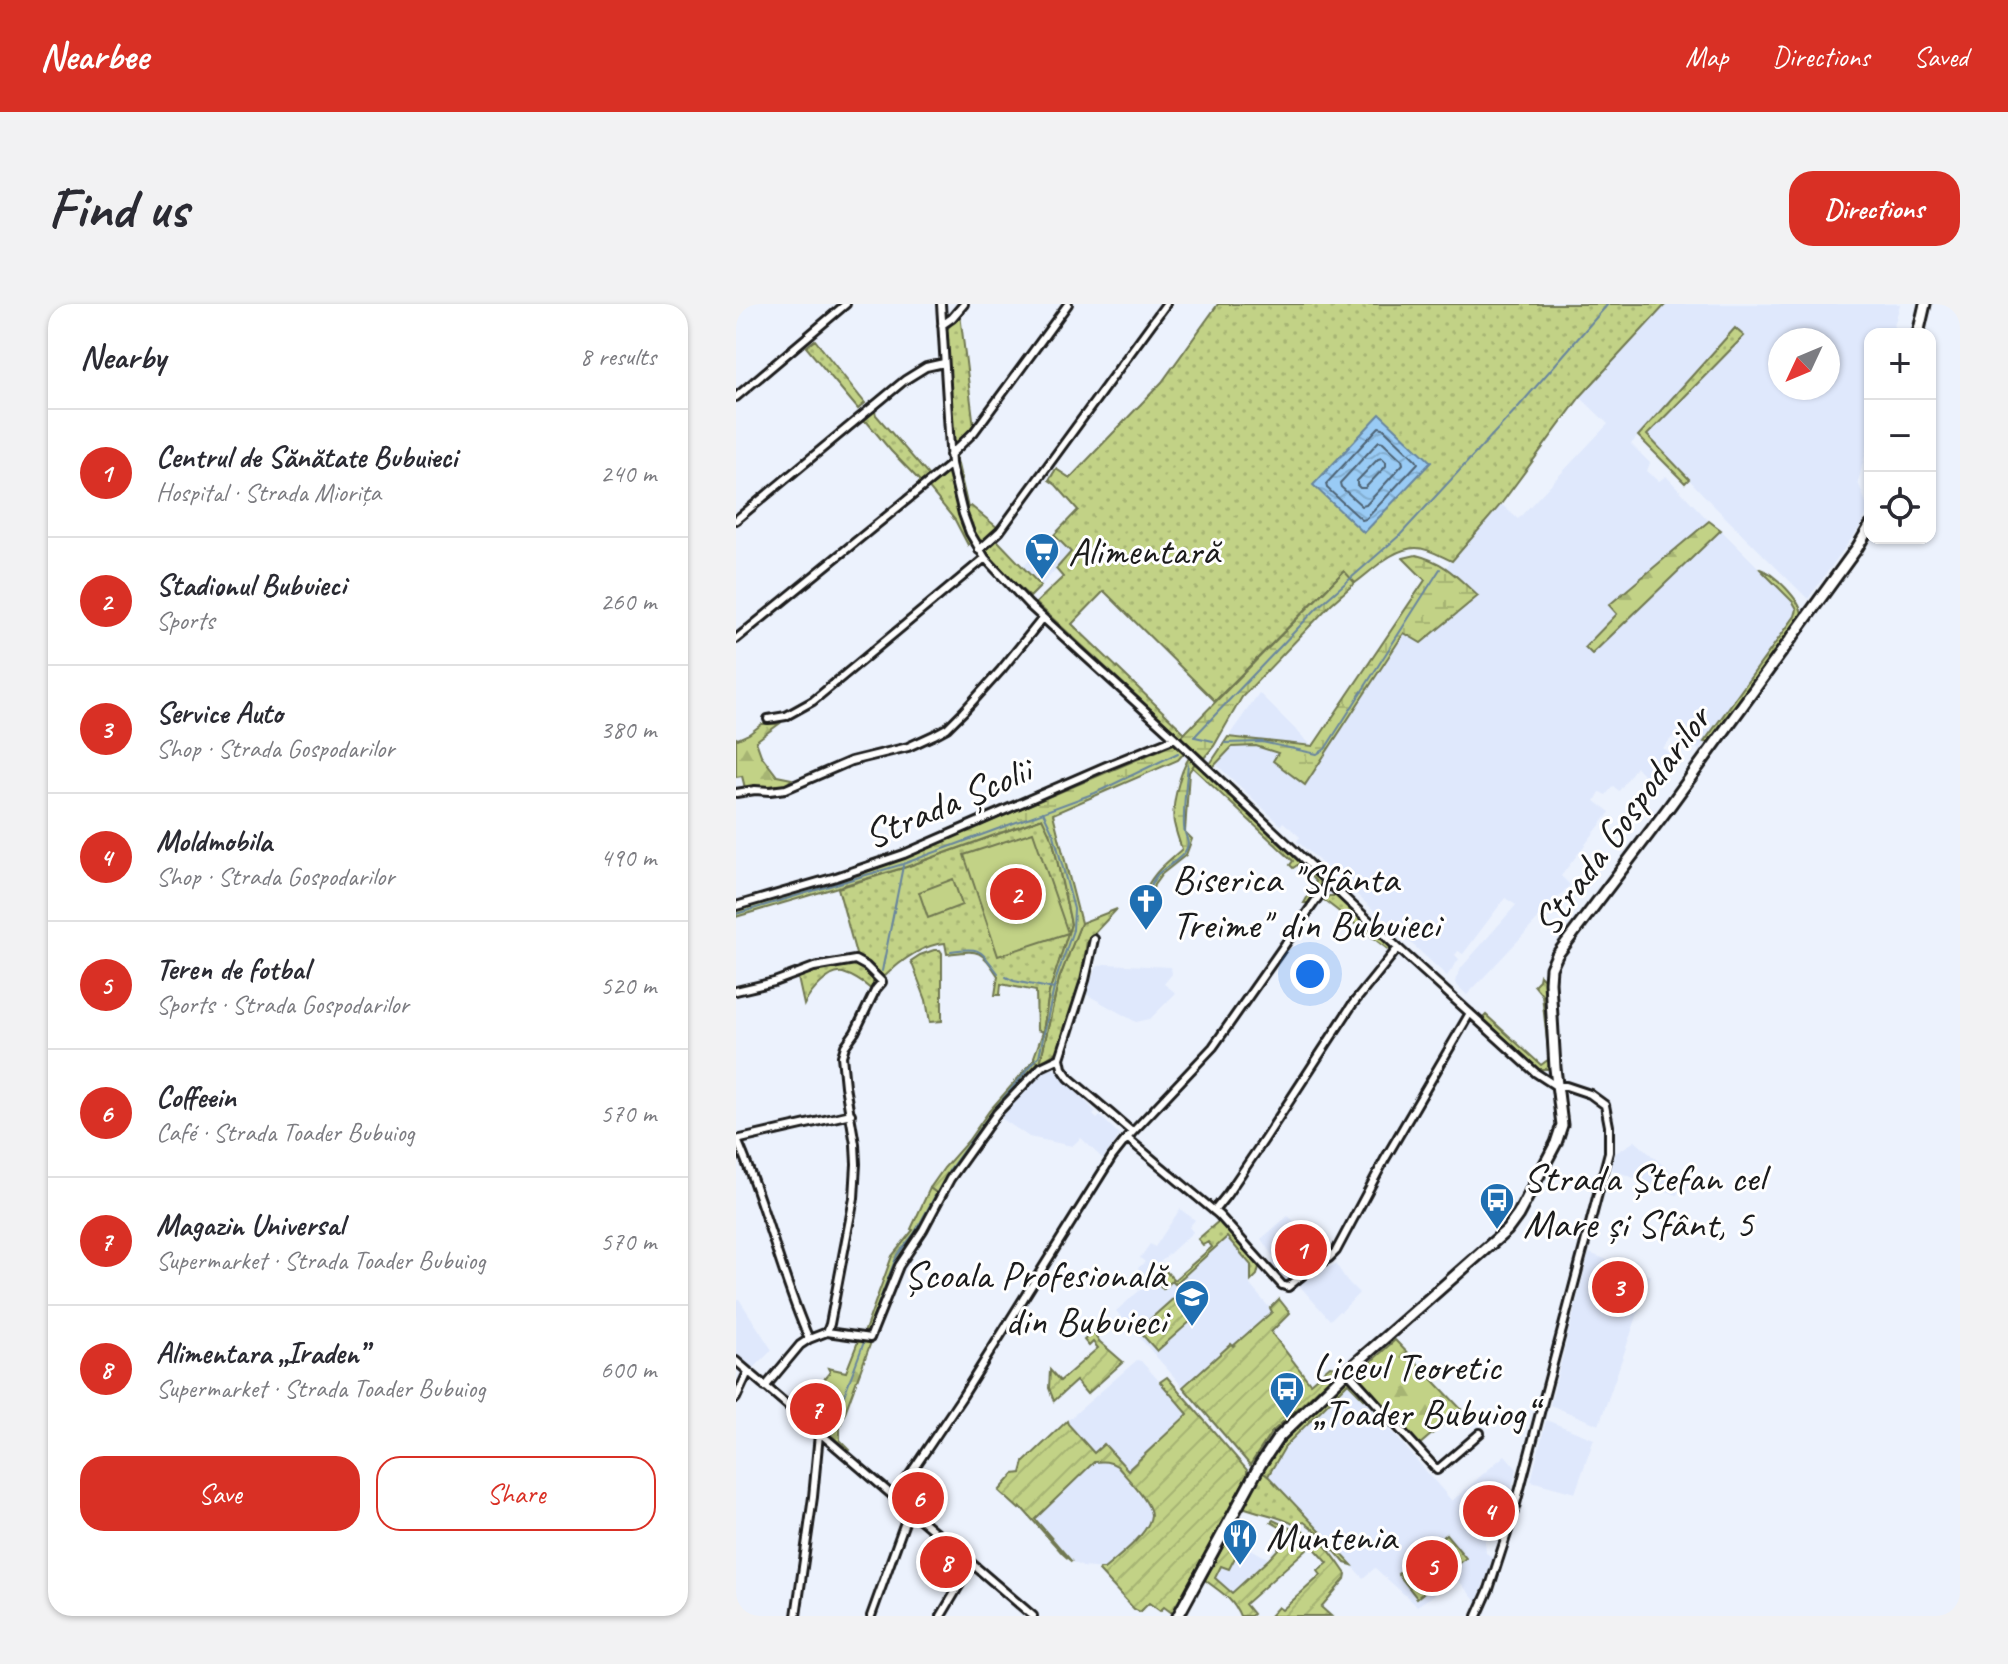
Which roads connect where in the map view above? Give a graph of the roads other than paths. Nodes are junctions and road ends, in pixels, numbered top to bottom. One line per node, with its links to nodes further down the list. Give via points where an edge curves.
1 (846, 304): 10 (street)
2 (941, 304): 7 (street)
3 (964, 304): 7 (street)
4 (1068, 304): 11 (street, via 974,432)
5 (1166, 304): 15 (street, via 1000,531)
6 (1925, 304): 8 (street)
7 (942, 325): 9 (street)
8 (1919, 328)
9 (944, 363): 11 (street); 13 (street, via 905,380)
10 (736, 397)
11 (949, 455): 12 (street)
12 (951, 464): 15 (street, via 963,514); 18 (street)
13 (736, 520)
14 (1864, 536): 29 (street, Strada Gospodarilor, via 1557,955 1550,982)
15 (979, 550): 16 (street)
16 (985, 558): 17 (street); 19 (street, via 813,701)
17 (1043, 618): 20 (street); 21 (street, via 947,728 786,789)
18 (736, 639)
19 (768, 719)
20 (1175, 738): 22 (street); 23 (street, Strada Școlii, via 904,854)
21 (736, 793)
22 (1328, 883): 25 (street); 31 (street, via 1213,1047)
23 (736, 906)
24 (1094, 939): 28 (street)
25 (1398, 948): 27 (street); 33 (street, via 1352,1005)
26 (736, 991): 30 (street, via 855,960 882,982 842,1056)
27 (1470, 1013): 29 (street); 33 (street, via 1329,1258 1285,1288)
28 (1060, 1058): 31 (street, via 1069,1078); 34 (street, via 1041,1067 997,1113 950,1179 899,1266 870,1338)
29 (1556, 1086): 37 (street, Strada Gospodarilor, via 1560,1133 1513,1224); 51 (street, via 1578,1088 1605,1105 1609,1152 1513,1515)
30 (851, 1114): 32 (street); 34 (street, via 854,1198)
31 (1130, 1135): 33 (street); 43 (street)
32 (736, 1140): 35 (street)
33 (1216, 1213)
34 (827, 1332): 35 (street)
35 (809, 1339): 39 (street)
36 (736, 1361): 38 (street)
37 (1347, 1371): 41 (street, via 1437,1470); 50 (street, Strada Gospodarilor, via 1269,1451)
38 (748, 1372): 39 (street); 40 (street)
39 (765, 1387): 42 (street)
40 (736, 1398)
41 (1480, 1433)
42 (819, 1434): 43 (street); 46 (street)
43 (894, 1498): 44 (street)
44 (909, 1511): 45 (street); 47 (street)
45 (972, 1564): 48 (street); 49 (street)
46 (796, 1616)
47 (871, 1616)
48 (941, 1616)
49 (1033, 1616)
50 (1178, 1616)
51 (1477, 1616)

